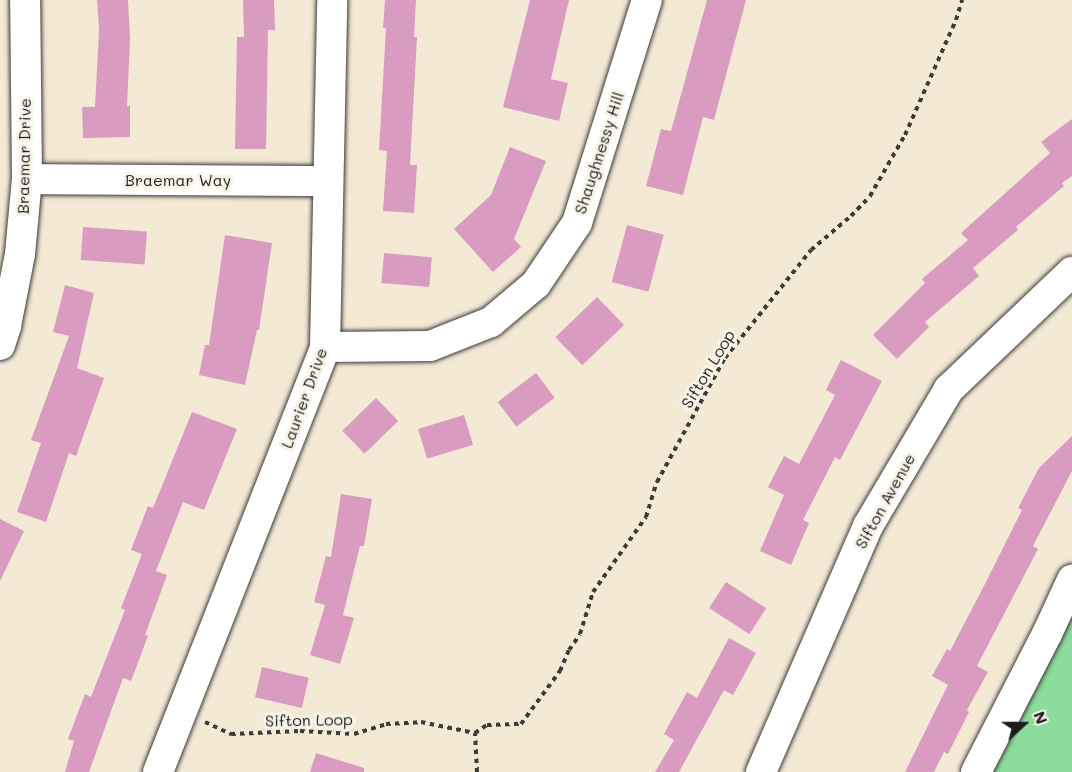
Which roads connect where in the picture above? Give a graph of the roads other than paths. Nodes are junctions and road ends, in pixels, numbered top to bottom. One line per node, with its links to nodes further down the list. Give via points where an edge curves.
1 (25, 0): 4 (street, Braemar Drive)
2 (332, 0): 6 (street, Laurier Drive)
3 (647, 0): 9 (street, Shaughnessy Hill, via 577,224 536,284 491,322 430,346)
4 (12, 38): 5 (street, Braemar Drive)
5 (27, 178): 6 (street, Braemar Way); 8 (street, Braemar Drive, via 20,254)
6 (328, 181): 9 (street, Laurier Drive)
7 (1072, 272): 12 (street, Sifton Avenue, via 949,389 868,526)
8 (2, 332)
9 (325, 347): 11 (street, Laurier Drive)
10 (1072, 580): 13 (street)
11 (158, 772)
12 (761, 772)
13 (976, 772)

